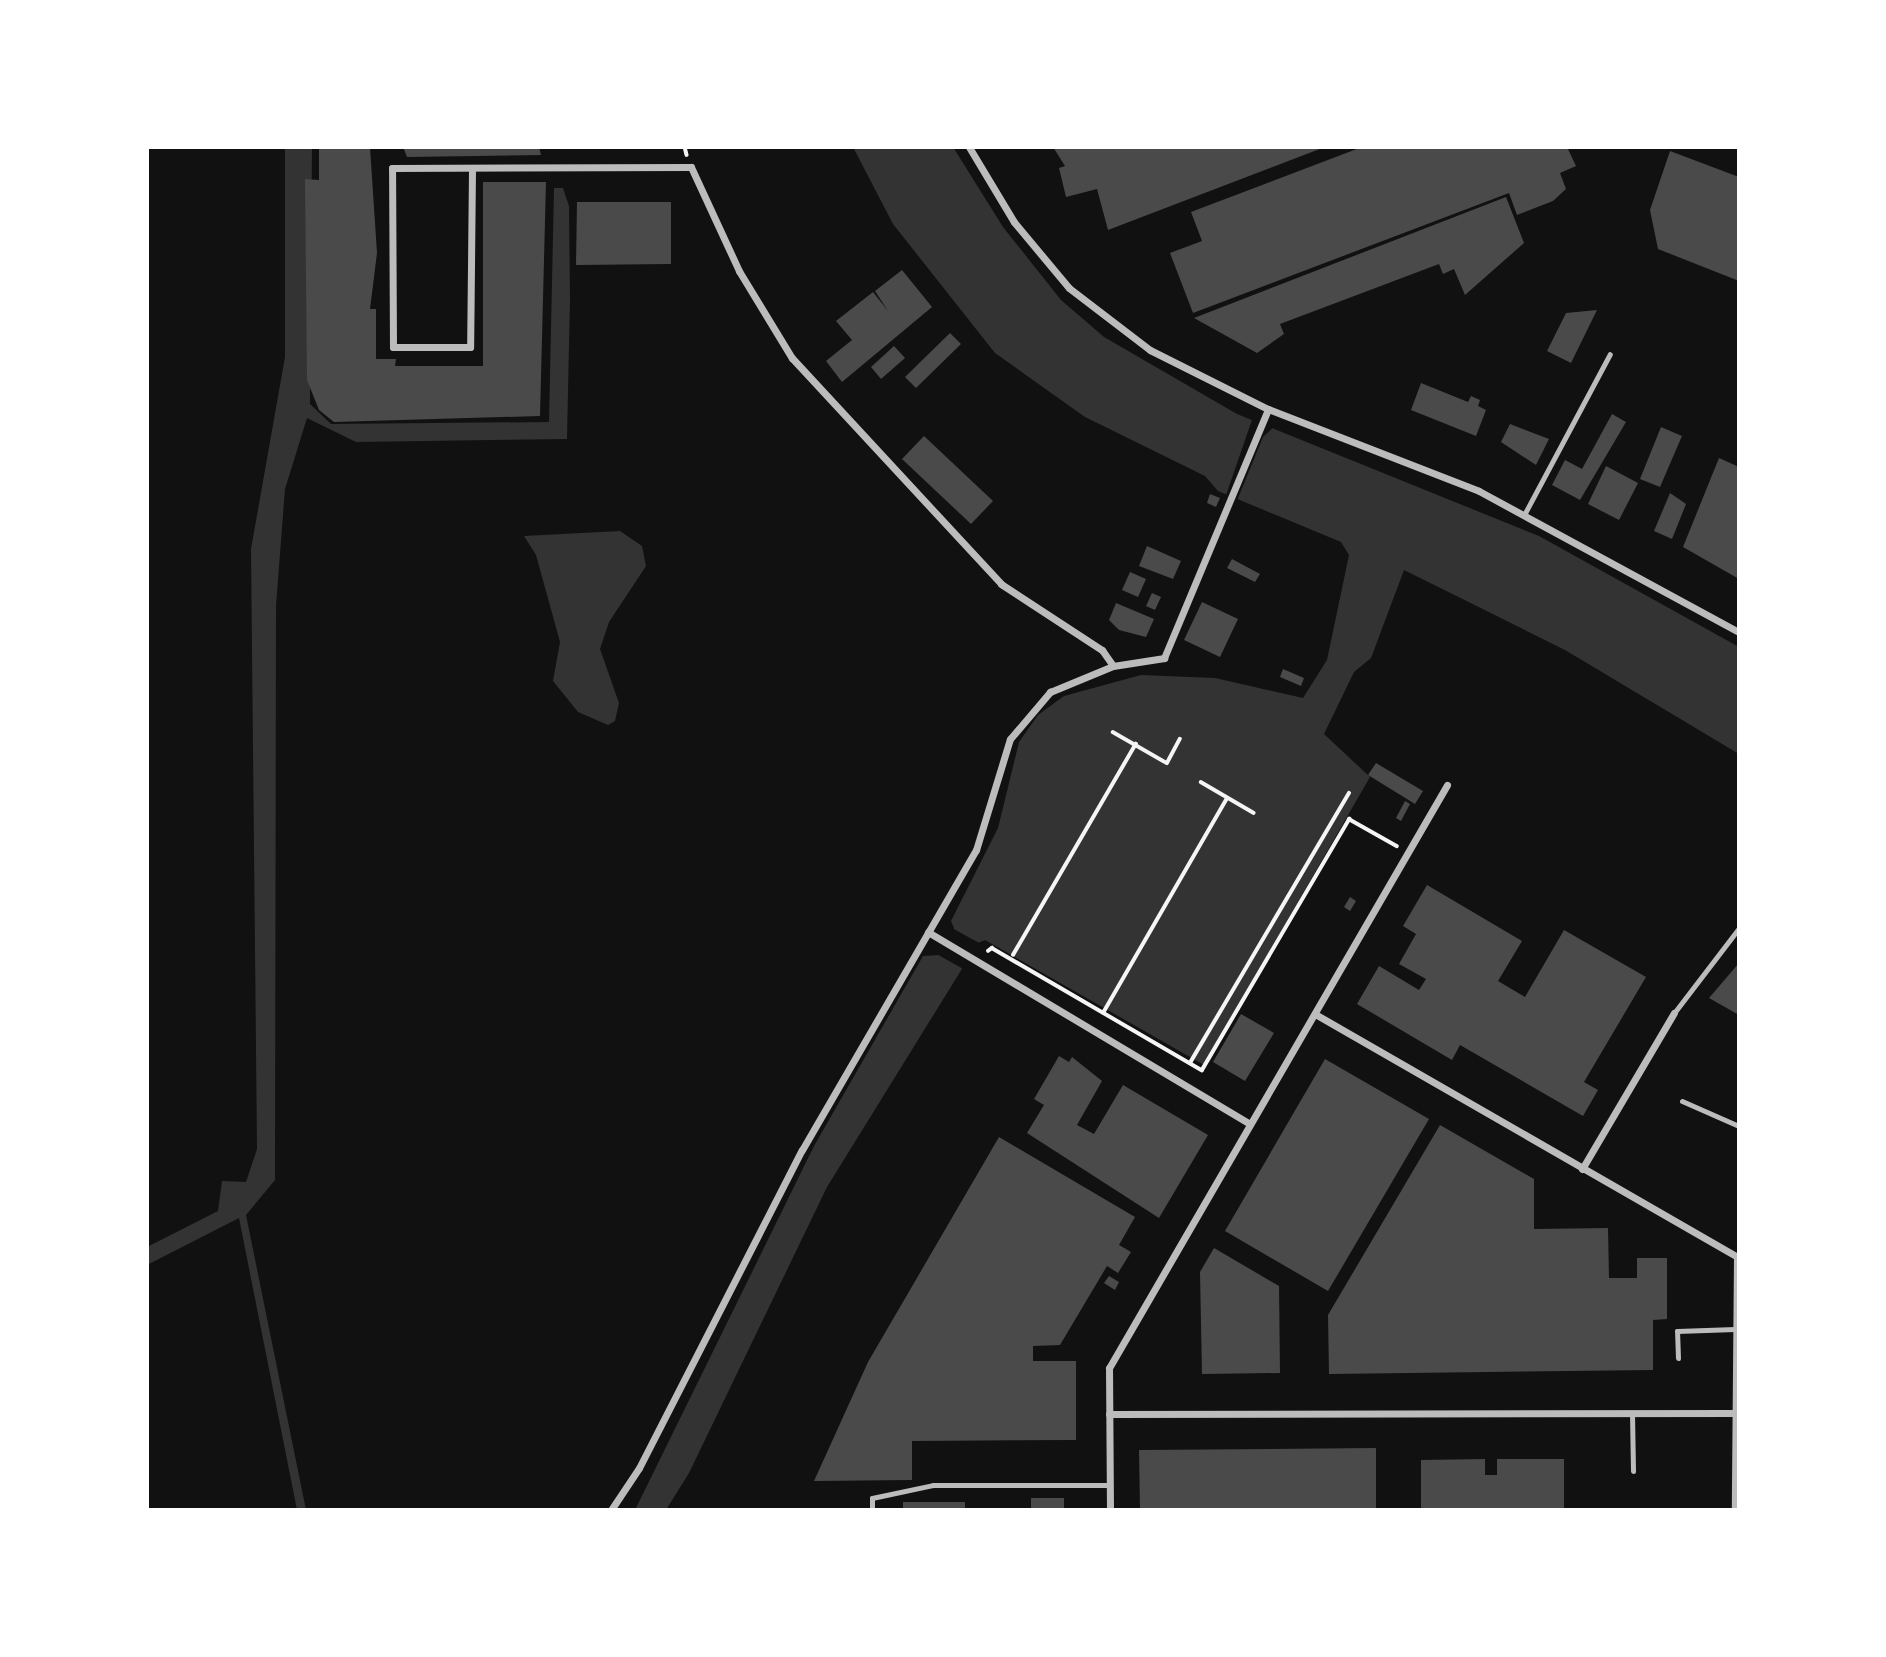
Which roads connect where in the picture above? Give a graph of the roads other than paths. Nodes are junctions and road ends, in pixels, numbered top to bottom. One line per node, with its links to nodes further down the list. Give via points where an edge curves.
1 (969, 147): 4 (street, via 1014,222 1097,314 1172,363)
2 (472, 170): 2 (street, via 470,347 393,347 392,168); 7 (street, via 691,167 738,271 792,358 1001,584 1102,650)
3 (1610, 354): 5 (lane)
4 (1268, 409): 5 (street); 7 (street, via 1164,658)
5 (1525, 513): 6 (street)
6 (1739, 632)
7 (1113, 666): 10 (street, via 1050,692 1010,738 976,850)
8 (1447, 785): 12 (street)
9 (1739, 928): 11 (lane)
10 (928, 932): 14 (street); 25 (street, via 802,1150 639,1468)
11 (1674, 1013): 16 (street)
12 (1315, 1014): 14 (street); 16 (street)
13 (1682, 1101): 15 (lane)
14 (1249, 1123): 22 (street, via 1109,1368)
15 (1739, 1126)
16 (1582, 1169): 17 (street)
17 (1738, 1257): 18 (street)
18 (1735, 1329): 19 (lane, via 1677,1331); 21 (street)
19 (1678, 1358)
20 (1632, 1413): 21 (street); 22 (street); 23 (lane)
21 (1736, 1413): 28 (street)
22 (1109, 1414): 24 (street)
23 (1633, 1471)
24 (1110, 1485): 26 (lane, via 933,1485 872,1498); 27 (street)
25 (611, 1510)
26 (872, 1510)
27 (1110, 1510)
28 (1735, 1510)

